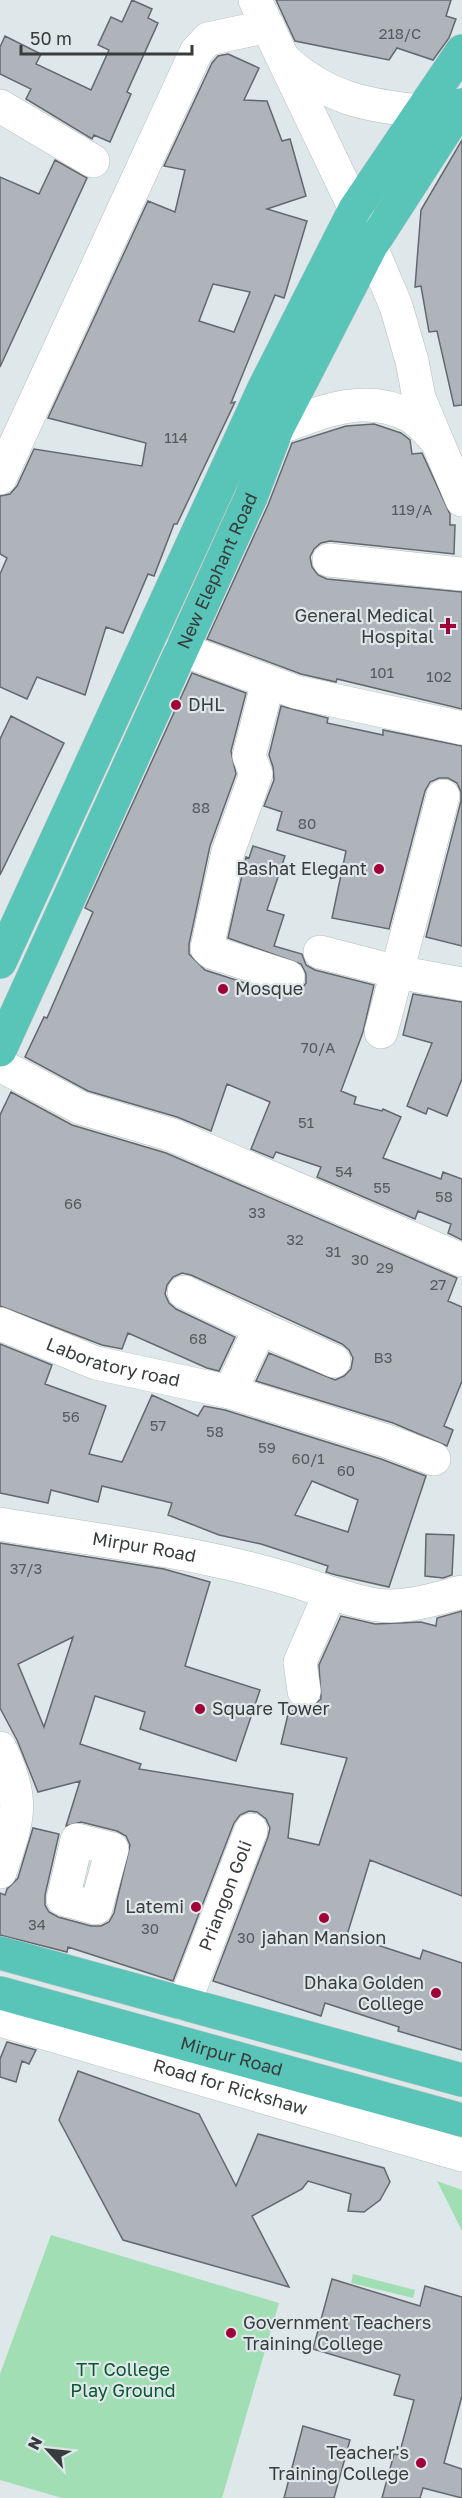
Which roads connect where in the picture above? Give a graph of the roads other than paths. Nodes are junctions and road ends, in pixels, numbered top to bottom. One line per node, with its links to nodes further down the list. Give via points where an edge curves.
1 (261, 13): 3 (street); 12 (street, via 208,39 196,52)
2 (462, 51): 6 (highway, New Elephant Road)
3 (283, 57): 6 (street, via 307,79 331,92 363,104); 8 (street)
4 (462, 105): 9 (highway, New Elephant Road)
5 (0, 106): 7 (street)
6 (421, 111): 8 (highway, New Elephant Road)
7 (93, 161)
8 (355, 209): 9 (street); 21 (highway, New Elephant Road, via 264,388)
9 (371, 246): 10 (highway, New Elephant Road); 11 (street, via 396,306 419,398)
10 (277, 429): 11 (street, via 334,408 362,403 387,406 412,417); 16 (highway, New Elephant Road, via 251,497)
11 (436, 440): 13 (street)
12 (0, 478)
13 (462, 500)
14 (329, 560): 15 (street)
15 (462, 574)
16 (181, 649): 17 (street); 26 (highway, New Elephant Road)
17 (268, 682): 18 (street, via 296,692); 23 (street, via 249,756 256,774 228,852 207,948)
18 (462, 728)
19 (443, 796): 22 (street)
20 (320, 952): 22 (street)
21 (0, 962)
22 (397, 972): 24 (street); 25 (street)
23 (288, 977)
24 (462, 984)
25 (381, 1032)
26 (0, 1050)
27 (0, 1065): 28 (street, via 81,1108 172,1135)
28 (462, 1260)
29 (184, 1292): 31 (street)
30 (0, 1324): 33 (street, Laboratory road, via 96,1364)
31 (260, 1328): 32 (street); 33 (street)
32 (334, 1361)
33 (230, 1392): 34 (street, Laboratory road)
34 (434, 1459)
35 (0, 1524): 37 (street, Mirpur Road, via 285,1576)
36 (462, 1592): 37 (street, Mirpur Road, via 392,1606)
37 (330, 1593): 38 (street, via 300,1662)
38 (304, 1691)
39 (0, 1748): 41 (street, via 17,1796 17,1823)
40 (251, 1830): 44 (street, Priangon Goli)
41 (0, 1872)
42 (0, 1953): 44 (highway, Mirpur Road)
43 (0, 1993): 47 (highway, Mirpur Road)
44 (184, 2004): 46 (highway, Mirpur Road)
45 (0, 2020): 48 (street, Road for Rickshaw)
46 (462, 2080)
47 (462, 2120)
48 (462, 2155)

